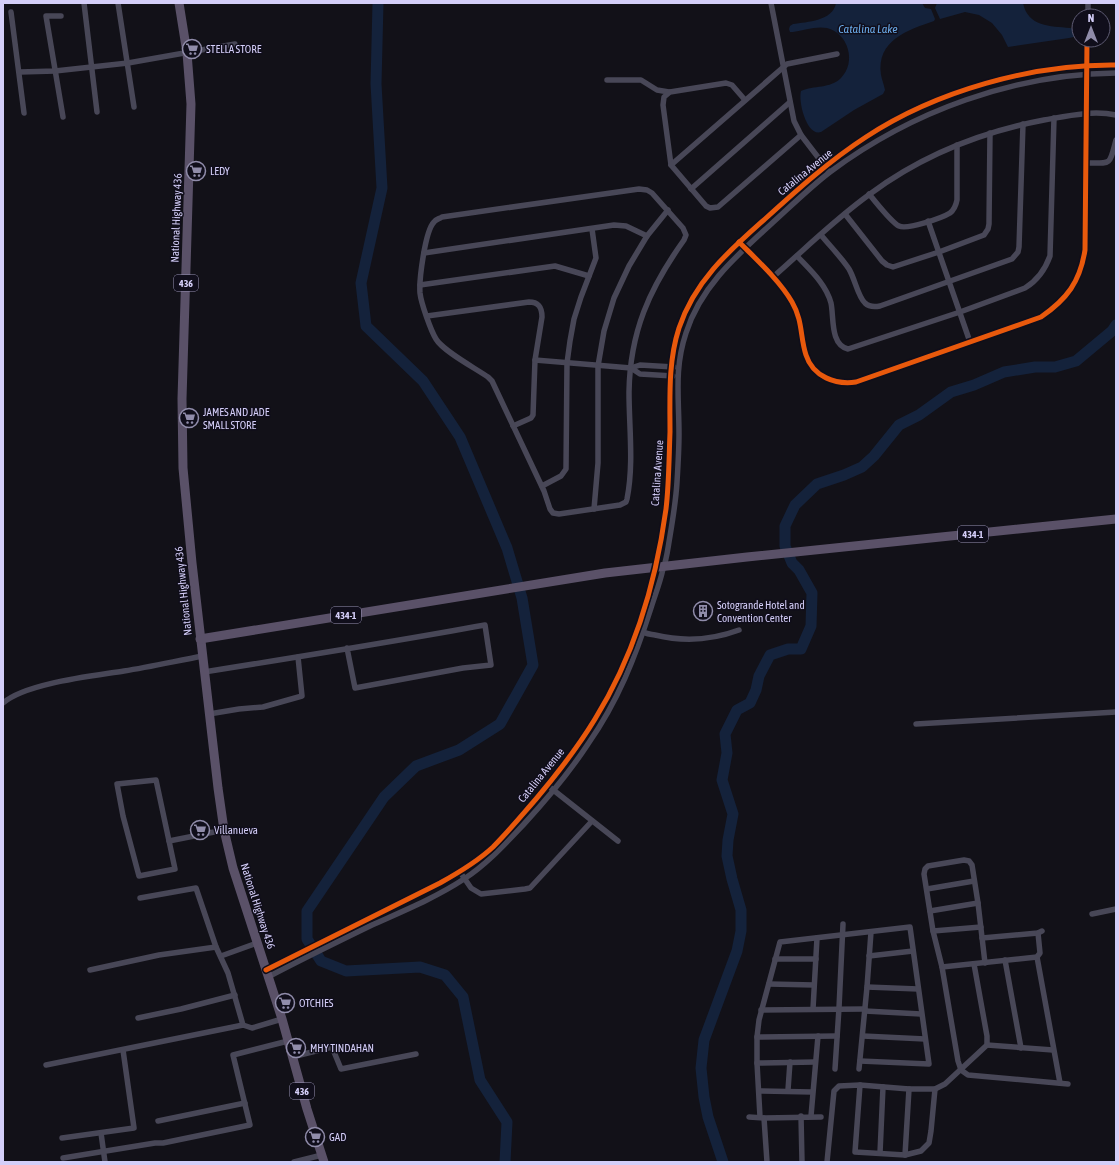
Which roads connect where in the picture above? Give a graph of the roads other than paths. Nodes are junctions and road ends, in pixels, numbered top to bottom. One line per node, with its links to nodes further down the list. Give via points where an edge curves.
1 (84, 3): 14 (street)
2 (118, 3): 11 (street)
3 (179, 3): 9 (main road, National Highway 436 / 436)
4 (771, 3): 15 (street)
5 (11, 12): 17 (street)
6 (61, 16): 16 (street, via 46,16)
7 (235, 44): 9 (street)
8 (1088, 48): 12 (street)
9 (187, 53): 11 (street); 77 (main road, National Highway 436 / 436, via 191,118 182,399 183,468)
10 (837, 54): 15 (street, via 792,62)
11 (128, 63): 14 (street); 24 (street)
12 (1087, 65): 13 (street, Catalina Avenue); 19 (street); 38 (street, Catalina Avenue, via 1001,79 931,103 866,137)
13 (1116, 65)
14 (92, 67): 16 (street); 25 (street)
15 (783, 67): 22 (street); 23 (street)
16 (55, 71): 17 (street); 29 (street)
17 (20, 72): 26 (street)
18 (1116, 73): 19 (street, Catalina Avenue)
19 (1087, 74): 27 (street); 39 (street, Catalina Avenue, via 1032,81 934,112 872,144)
20 (607, 80): 21 (street, via 641,80 657,90)
21 (670, 92): 22 (street, via 726,83 732,85); 37 (street, via 664,96 663,105)
22 (745, 100): 37 (street)
23 (790, 102): 33 (street, via 794,121); 40 (street)
24 (134, 107)
25 (97, 112)
26 (24, 113)
27 (1087, 113): 28 (street); 30 (street); 36 (street)
28 (1116, 115)
29 (63, 117)
30 (1054, 118): 31 (street); 57 (street, via 1051,244 1048,263 1041,274 1025,288)
31 (1023, 124): 32 (street); 55 (street, via 1018,252 1012,259)
32 (990, 133): 35 (street); 50 (street, via 988,229 984,235)
33 (801, 134): 38 (street); 40 (street, via 718,207 706,206)
34 (1116, 140): 36 (street, via 1109,161)
35 (957, 145): 41 (street, via 914,165); 44 (street, via 955,208 950,213)
36 (1086, 163): 59 (street, via 1082,268 1072,287 1061,301 1041,317)
37 (671, 165): 40 (street)
38 (825, 167): 39 (street); 48 (street, Catalina Avenue)
39 (830, 172): 49 (street, Catalina Avenue)
40 (691, 189)
41 (869, 194): 43 (street); 44 (street, via 898,226 906,228)
42 (668, 210): 47 (street); 51 (street, via 650,191 639,189 442,218 434,220 430,226); 64 (street, via 686,235 660,276 644,309 635,339)
43 (844, 214): 46 (street); 50 (street, via 887,266 893,267)
44 (928, 221): 50 (street)
45 (592, 228): 47 (street, via 621,226); 51 (street); 53 (street, via 596,258)
46 (821, 235): 52 (street); 55 (street, via 848,268 866,305 880,306)
47 (647, 236): 62 (street, via 614,298 604,331)
48 (739, 242): 49 (street); 63 (street, Catalina Avenue, via 719,260 686,309)
49 (745, 248): 54 (street); 65 (street, Catalina Avenue, via 721,272 703,296 686,330)
50 (939, 252): 55 (street)
51 (424, 253): 56 (street)
52 (797, 256): 54 (street); 57 (street, via 825,289 831,304 836,339 844,348 856,347)
53 (589, 276): 56 (street, via 555,266); 61 (street, via 574,319)
54 (773, 277): 59 (street, via 796,311 806,356 816,371 833,381 856,382)
55 (949, 281): 57 (street)
56 (420, 285): 58 (street)
57 (960, 312): 59 (street)
58 (427, 316): 60 (street, via 535,302 542,312); 68 (street, via 433,334 441,346 492,381)
59 (970, 342)
60 (535, 360): 61 (street); 68 (street, via 533,415)
61 (567, 363): 62 (street); 69 (street, via 566,469 561,476)
62 (598, 366): 64 (street); 70 (street, via 598,463)
63 (670, 367): 64 (street); 65 (street); 66 (street, Catalina Avenue)
64 (631, 368): 66 (street, via 640,374); 70 (street, via 627,499 620,505)
65 (678, 368): 67 (street, Catalina Avenue)
66 (670, 376): 67 (street); 73 (street, Catalina Avenue, via 666,507)
67 (678, 376): 72 (street, Catalina Avenue, via 677,487)
68 (513, 426): 69 (street)
69 (542, 486): 70 (street, via 553,513)
70 (594, 509)
71 (1116, 519): 72 (main road, 434-1)
72 (665, 566): 73 (main road, 434-1); 76 (street, Catalina Avenue)
73 (655, 567): 74 (street, Catalina Avenue); 77 (main road, 434-1)
74 (638, 626): 76 (street); 86 (street, Catalina Avenue, via 618,675 597,716)
75 (740, 630): 76 (street, via 726,635 696,639)
76 (643, 632): 87 (street, Catalina Avenue, via 629,671 615,699 588,745)
77 (200, 639): 79 (main road, National Highway 436 / 436)
78 (347, 648): 78 (street, via 485,625 491,665 355,688); 80 (street)
79 (203, 656): 81 (main road, National Highway 436 / 436); 82 (street, via 48,685 28,690)
80 (298, 657): 81 (street); 84 (street, via 302,696 263,708 239,708)
81 (204, 672): 84 (main road, National Highway 436 / 436)
82 (3, 704)
83 (1116, 712): 85 (street)
84 (209, 714): 89 (main road, National Highway 436 / 436)
85 (916, 724)
86 (547, 785): 87 (street); 92 (street, Catalina Avenue, via 491,848)
87 (554, 790): 88 (street); 93 (street, Catalina Avenue, via 496,854)
88 (592, 822): 91 (street); 93 (street, via 530,888 481,894 471,888)
89 (224, 830): 90 (street); 109 (main road, National Highway 436 / 436, via 237,882)
90 (169, 841): 90 (street, via 156,780 117,784 139,876 175,869)
91 (618, 841)
92 (460, 872): 93 (street); 108 (street, Catalina Avenue)
93 (465, 879): 108 (street, Catalina Avenue)
94 (974, 881): 95 (street); 95 (street, via 972,864 969,861 953,861 928,866 925,869); 97 (street)
95 (927, 889): 99 (street)
96 (140, 898): 110 (street, via 196,888)
97 (978, 903): 99 (street); 102 (street)
98 (1116, 910): 100 (street)
99 (930, 911): 103 (street)
100 (1092, 914)
101 (843, 924): 105 (street)
102 (981, 927): 103 (street); 107 (street)
103 (933, 931): 120 (street)
104 (871, 932): 105 (street); 111 (street, via 910,927); 113 (street)
105 (842, 934): 106 (street); 128 (street)
106 (817, 938): 115 (street, via 780,942); 116 (street)
107 (982, 938): 114 (street, via 1040,932 1040,953); 118 (street)
108 (333, 940): 122 (street, Catalina Avenue, via 287,967); 122 (street, Catalina Avenue, via 284,961)
109 (257, 943): 112 (street); 122 (main road, National Highway 436 / 436)
110 (216, 947): 112 (street); 121 (street, via 159,955)
111 (913, 951): 113 (street); 126 (street)
112 (221, 956): 127 (street)
113 (869, 956): 125 (street)
114 (1037, 957): 117 (street); 145 (street)
115 (775, 959): 116 (street); 123 (street)
116 (816, 959): 124 (street)
117 (1005, 960): 118 (street); 143 (street)
118 (985, 963): 119 (street)
119 (974, 964): 120 (street); 142 (street)
120 (942, 967): 155 (street)
121 (90, 970)
122 (267, 974): 134 (main road, National Highway 436 / 436)
123 (768, 984): 124 (street); 130 (street)
124 (814, 985): 129 (street)
125 (867, 987): 126 (street); 131 (street)
126 (918, 989): 132 (street)
127 (235, 995): 133 (street); 135 (street)
128 (839, 1008): 129 (street); 131 (street); 137 (street)
129 (813, 1009): 130 (street)
130 (761, 1010): 139 (street)
131 (865, 1010): 132 (street); 138 (street)
132 (921, 1014): 140 (street)
133 (138, 1018)
134 (282, 1019): 135 (street, via 252,1028); 141 (main road, National Highway 436 / 436)
135 (244, 1025): 144 (street)
136 (818, 1036): 137 (street); 139 (street); 150 (street)
137 (837, 1036): 153 (street)
138 (863, 1036): 140 (street); 148 (street)
139 (757, 1037): 151 (street)
140 (925, 1039): 148 (street, via 929,1064)
141 (288, 1041): 147 (main road, National Highway 436 / 436); 165 (street, via 234,1055)
142 (987, 1045): 143 (street); 155 (street)
143 (1021, 1048): 145 (street)
144 (123, 1050): 152 (street); 172 (street, via 134,1128)
145 (1053, 1050): 156 (street)
146 (416, 1054): 147 (street, via 341,1069 332,1047)
147 (292, 1057): 178 (main road, National Highway 436 / 436)
148 (860, 1061): 154 (street)
149 (790, 1062): 150 (street); 151 (street); 162 (street)
150 (816, 1062): 164 (street)
151 (757, 1063): 163 (street)
152 (46, 1065)
153 (835, 1069)
154 (859, 1069)
155 (961, 1070): 156 (street, via 968,1075); 161 (street)
156 (1060, 1083): 157 (street)
157 (1068, 1084)
158 (860, 1085): 159 (street); 175 (street, via 855,1152); 183 (street, via 839,1086 834,1091)
159 (883, 1087): 160 (street); 175 (street)
160 (909, 1089): 161 (street); 176 (street)
161 (935, 1089): 176 (street, via 928,1142 921,1151)
162 (788, 1090): 163 (street); 164 (street)
163 (759, 1091): 170 (street)
164 (812, 1092): 167 (street)
165 (245, 1103): 171 (street); 174 (street, via 250,1125)
166 (801, 1116): 167 (street); 170 (street); 182 (street)
167 (810, 1116): 169 (street)
168 (749, 1117): 170 (street)
169 (821, 1117)
170 (762, 1118): 181 (street)
171 (158, 1122)
172 (101, 1133): 173 (street); 174 (street)
173 (62, 1138)
174 (103, 1152): 177 (street); 179 (street)
175 (880, 1153): 176 (street)
176 (905, 1155)
177 (63, 1158)
178 (323, 1159): 180 (street)
179 (105, 1162)
180 (294, 1162)
181 (767, 1162)
182 (802, 1162)
183 (827, 1162)

